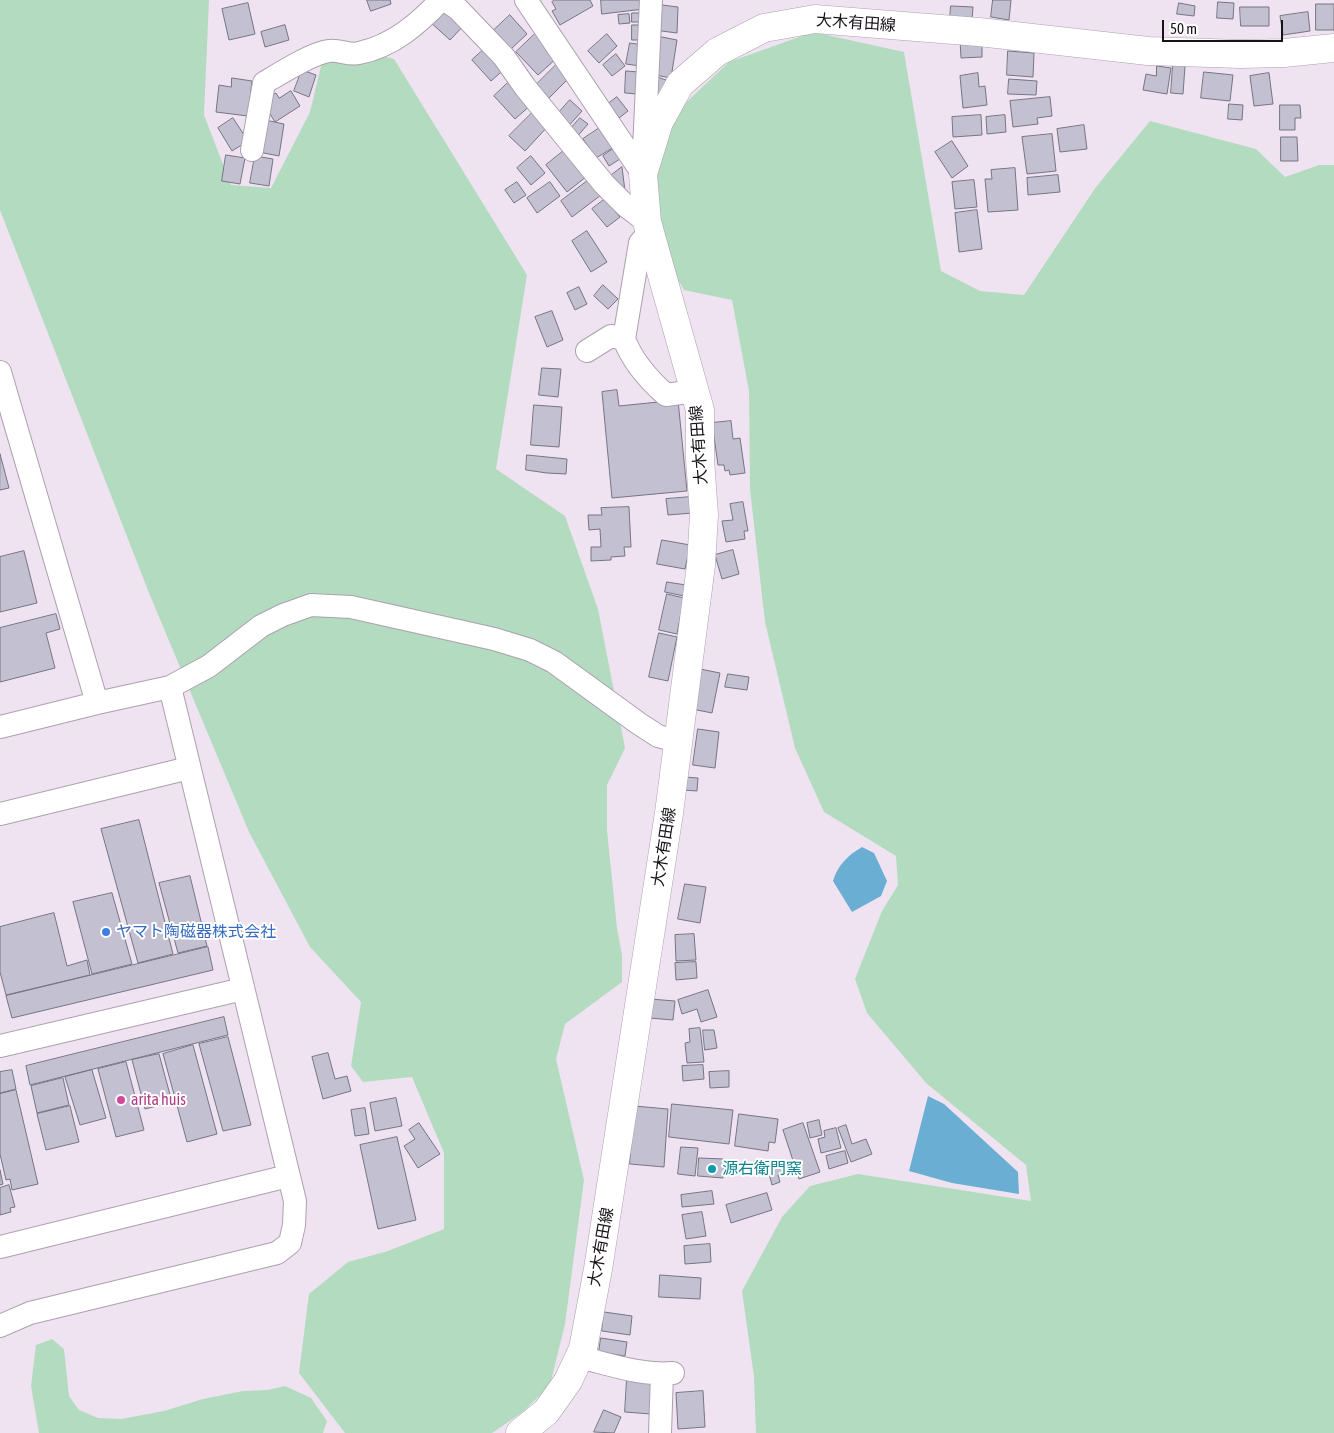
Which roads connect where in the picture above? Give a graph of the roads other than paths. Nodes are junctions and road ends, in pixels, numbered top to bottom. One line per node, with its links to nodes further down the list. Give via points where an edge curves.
1 (526, 0): 6 (street)
2 (651, 0): 6 (street)
3 (456, 3): 5 (street, via 399,38 358,54 330,50 264,83); 7 (street, via 504,57 604,184)
4 (1334, 48): 6 (main road, 大木有田線, via 1241,54 1148,51 979,32 815,19 764,28 717,52 680,84 659,122)
5 (252, 150)
6 (643, 174): 7 (main road, 大木有田線)
7 (649, 226): 8 (street, via 640,243); 11 (main road, 大木有田線)
8 (624, 339): 9 (street, via 611,336); 11 (street, via 653,384 666,395)
9 (587, 351)
10 (0, 372): 13 (street)
11 (695, 390): 15 (main road, 大木有田線, via 700,410 704,523 702,565)
12 (170, 687): 13 (street); 15 (street, via 209,666 261,626 283,614 311,605 351,607 530,650 554,662 658,736); 16 (street)
13 (97, 703): 14 (street)
14 (0, 727)
15 (679, 742): 23 (main road, 大木有田線, via 598,1268)
16 (190, 768): 17 (street); 18 (street)
17 (0, 814)
18 (242, 989): 19 (street); 20 (street)
19 (0, 1046)
20 (288, 1176): 21 (street); 22 (street, via 295,1201 294,1225 290,1243 277,1253 30,1313)
21 (0, 1247)
22 (0, 1326)
23 (579, 1357): 24 (main road, 大木有田線, via 568,1381 546,1412); 25 (street, via 667,1374)
24 (520, 1433)
25 (660, 1433)

